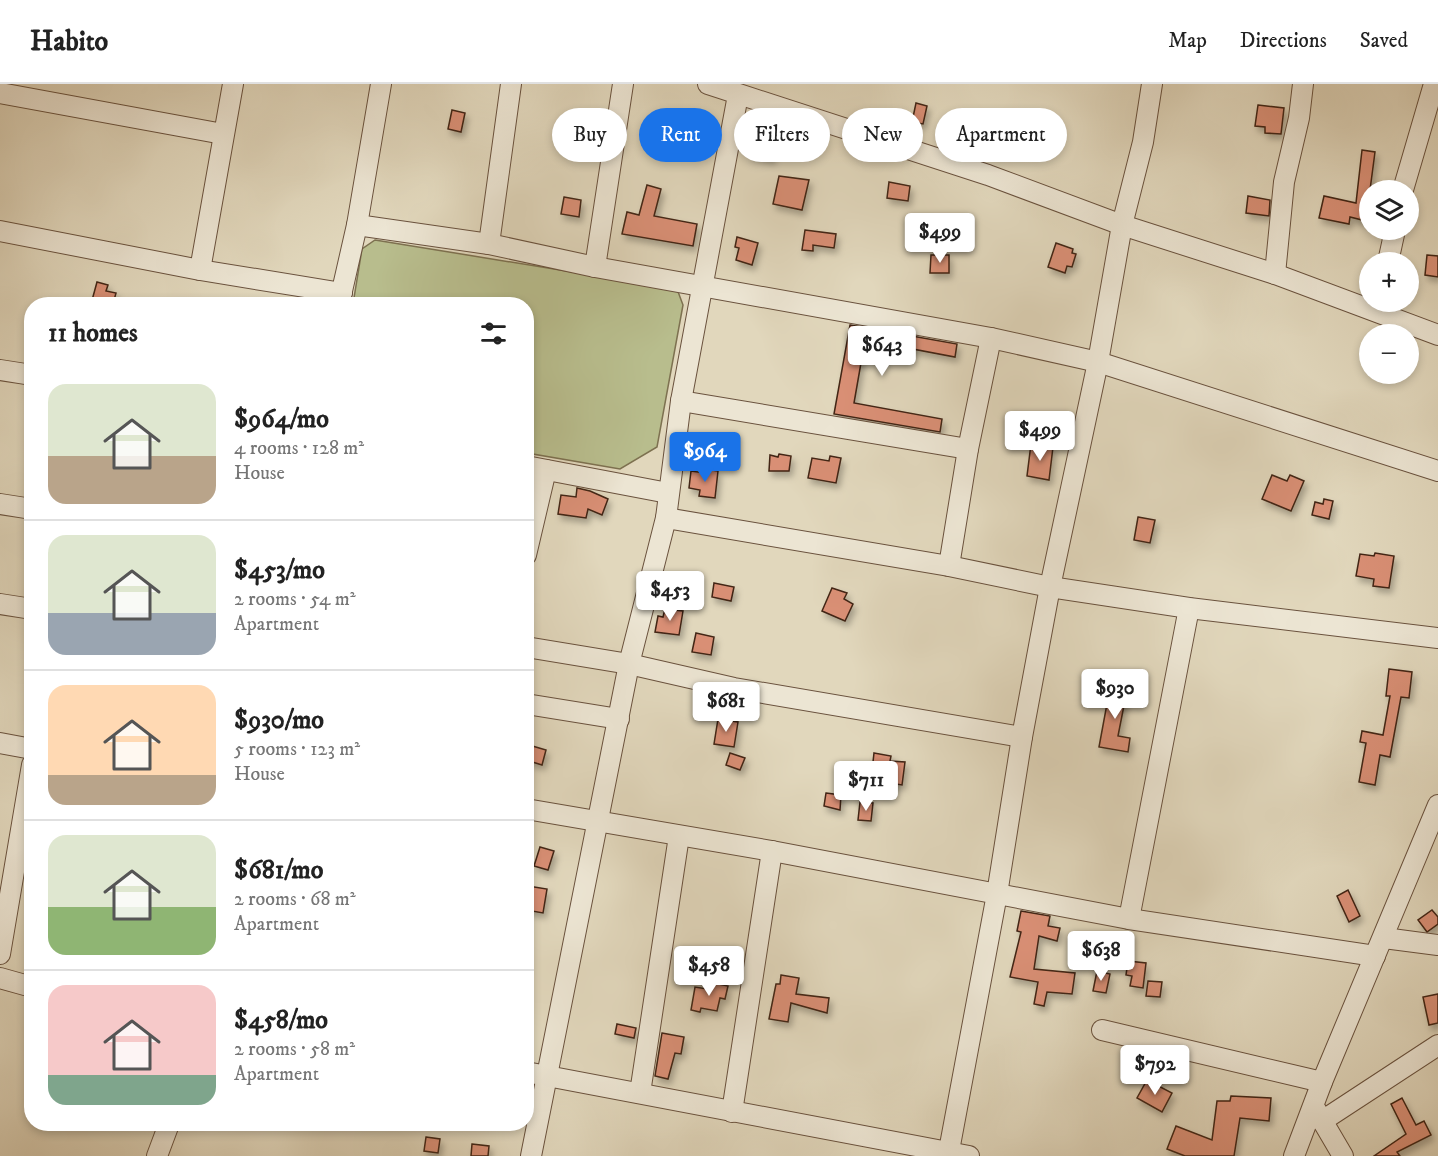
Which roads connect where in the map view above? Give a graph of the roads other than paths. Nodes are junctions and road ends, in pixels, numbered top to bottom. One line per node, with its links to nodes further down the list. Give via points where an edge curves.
1 (233, 84): 10 (street)
2 (381, 84): 12 (street)
3 (511, 84): 15 (street)
4 (624, 84): 16 (street)
5 (1152, 84): 13 (street, via 1143,142)
6 (1303, 84): 18 (street, via 1284,182)
7 (1434, 84): 11 (street)
8 (725, 88): 13 (street); 19 (street)
9 (0, 93): 10 (street)
10 (223, 134): 17 (street)
11 (1406, 180)
12 (357, 225): 15 (street); 21 (street)
13 (1122, 225): 18 (street); 26 (street)
14 (0, 231): 17 (street)
15 (489, 244): 16 (street)
16 (594, 267): 19 (street)
17 (200, 270): 20 (street)
18 (1275, 274): 22 (street)
19 (705, 286): 25 (street); 29 (street)
20 (330, 297)
21 (340, 297)
22 (1359, 300)
23 (1391, 312): 24 (street)
24 (1438, 335)
25 (991, 338): 26 (street); 30 (street)
26 (1098, 362): 32 (street); 39 (street)
27 (0, 370): 28 (street)
28 (24, 374)
29 (681, 401): 30 (street); 34 (street)
30 (968, 449): 38 (street)
31 (536, 468): 33 (street); 34 (street)
32 (1438, 471)
33 (534, 485)
34 (668, 493): 37 (street)
35 (0, 504): 36 (street)
36 (24, 508)
37 (666, 518): 38 (street); 45 (street)
38 (949, 566): 39 (street)
39 (1050, 587): 42 (street); 48 (street)
40 (0, 604): 41 (street)
41 (24, 608)
42 (1189, 608): 43 (street); 58 (street)
43 (1438, 638)
44 (534, 648): 45 (street)
45 (629, 664): 47 (street); 48 (street, via 734,688)
46 (534, 706): 47 (street)
47 (619, 719): 54 (street)
48 (1022, 737): 57 (street)
49 (0, 743): 50 (street)
50 (24, 748)
51 (1438, 805): 59 (street)
52 (534, 810): 54 (street)
53 (24, 812): 61 (street)
54 (599, 822): 55 (street); 68 (street)
55 (679, 836): 56 (street); 70 (street)
56 (772, 851): 57 (street); 71 (street)
57 (997, 894): 58 (street); 74 (street)
58 (1129, 919): 62 (street)
59 (1384, 938): 60 (street); 62 (street)
60 (1438, 945)
61 (0, 954)
62 (1375, 956): 69 (street)
63 (0, 978): 64 (street)
64 (24, 985)
65 (1102, 1030): 69 (street)
66 (1438, 1045): 72 (street)
67 (534, 1073): 68 (street)
68 (547, 1075): 70 (street); 76 (street)
69 (1322, 1082): 72 (street)
70 (640, 1093): 71 (street)
71 (732, 1112): 74 (street)
72 (1318, 1113): 78 (street); 79 (street)
73 (166, 1131): 75 (street)
74 (948, 1154): 77 (street)
75 (157, 1156)
76 (531, 1156)
77 (969, 1156)
78 (1294, 1156)
79 (1343, 1156)

